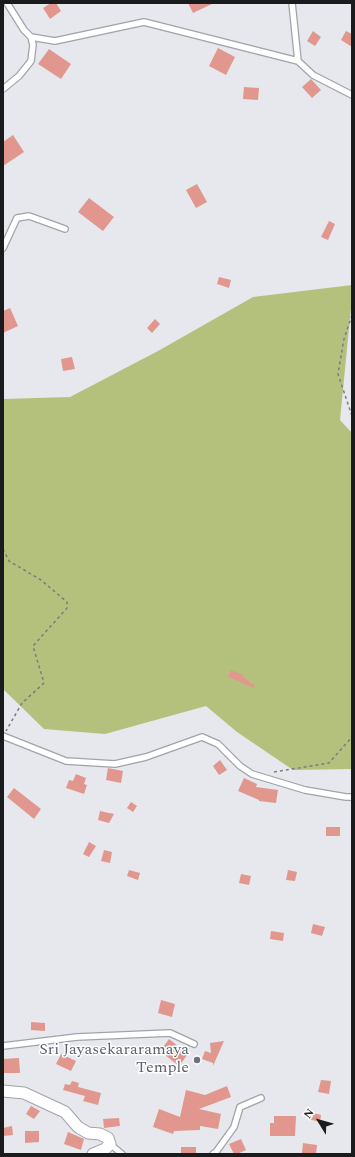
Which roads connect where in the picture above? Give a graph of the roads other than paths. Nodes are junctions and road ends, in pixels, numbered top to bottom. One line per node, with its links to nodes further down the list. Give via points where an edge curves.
1 (7, 3): 3 (lane)
2 (292, 3): 4 (lane)
3 (31, 37): 4 (lane, via 55,41 144,22); 5 (lane, via 31,61 19,76)
4 (298, 60): 6 (lane, via 313,75)
5 (3, 89)
6 (352, 95)
7 (66, 229): 8 (lane, via 29,216 18,218)
8 (3, 248)
9 (3, 736): 10 (lane, via 66,761 115,764 146,757 202,738 218,744 252,774 305,790)
10 (352, 797)
11 (194, 1044): 12 (lane, via 170,1033 77,1037)
12 (3, 1046)
13 (3, 1091): 15 (street, via 24,1093 65,1112 78,1127 88,1133 108,1138)
14 (261, 1098): 18 (lane, via 240,1107 234,1127)
15 (110, 1144): 16 (street, via 106,1149); 17 (lane)
16 (93, 1154)
17 (122, 1154)
18 (213, 1154)

